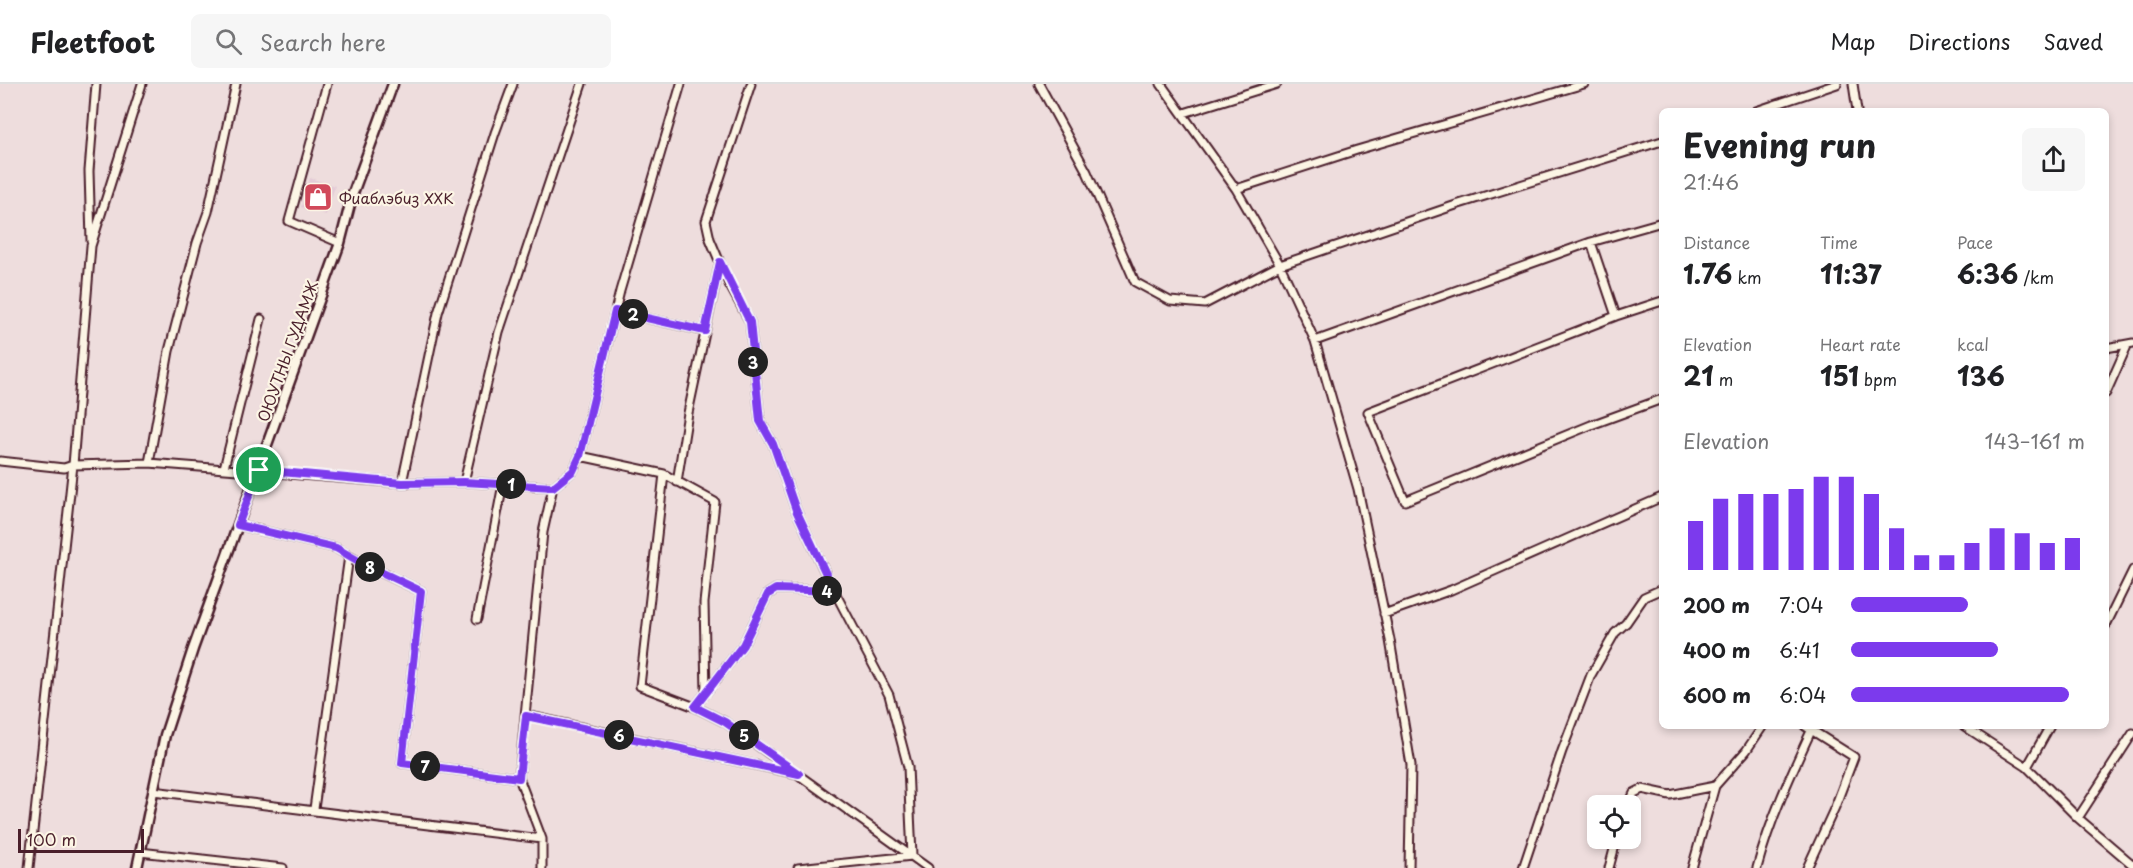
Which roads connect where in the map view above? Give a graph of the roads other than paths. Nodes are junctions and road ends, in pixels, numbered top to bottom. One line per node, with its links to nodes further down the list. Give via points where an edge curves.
1 (96, 84): 24 (street, via 89,171)
2 (142, 84): 24 (street)
3 (236, 84): 39 (street, via 208,212 169,351)
4 (327, 84): 23 (street, via 289,221)
5 (393, 84): 23 (street, ОЮУТНЫ ГУДАМЖ, via 353,193)
6 (513, 84): 46 (street, via 438,313)
7 (582, 84): 44 (street, via 499,332)
8 (681, 84): 28 (street)
9 (751, 84): 25 (street, via 706,221)
10 (1039, 84): 26 (street, via 1087,172 1135,282 1170,301 1205,304)
11 (1161, 84): 18 (street)
12 (1277, 84): 18 (street)
13 (1584, 84): 20 (street)
14 (1837, 84): 16 (street)
15 (1853, 84): 17 (street)
16 (1765, 108)
17 (1857, 108)
18 (1184, 113): 20 (street)
19 (1659, 142): 26 (street)
20 (1236, 189): 26 (street)
21 (1659, 223): 22 (street)
22 (1591, 242): 29 (street); 32 (street)
23 (340, 243): 42 (street, ОЮУТНЫ ГУДАМЖ)
24 (91, 246): 40 (street)
25 (720, 262): 31 (street); 54 (street, via 750,322 760,421)
26 (1280, 265): 32 (street)
27 (1659, 302): 29 (street)
28 (615, 311): 31 (street); 37 (street)
29 (1616, 316): 36 (street, via 1368,412 1405,501)
30 (261, 319): 41 (street)
31 (705, 331): 45 (street)
32 (1314, 341): 55 (street, via 1358,489)
33 (2130, 344): 34 (street); 35 (street)
34 (2109, 348)
35 (2109, 387)
36 (1659, 400)
37 (580, 456): 43 (street); 48 (street, via 573,471)
38 (0, 461): 40 (street, via 64,468)
39 (149, 463): 40 (street); 41 (street)
40 (73, 465): 80 (street)
41 (224, 468): 42 (street)
42 (259, 470): 46 (street); 50 (street, ОЮУТНЫ ГУДАМЖ)
43 (664, 474): 45 (street); 59 (street, via 640,686)
44 (464, 482): 46 (street); 47 (street)
45 (677, 482): 58 (street, via 715,502 704,603)
46 (402, 483)
47 (503, 484): 48 (street); 56 (street)
48 (553, 487): 60 (street, via 543,532)
49 (1659, 498): 55 (street, via 1451,590)
50 (238, 525): 51 (street, via 336,548); 71 (street, ОЮУТНЫ ГУДАМЖ, via 172,713)
51 (349, 556): 69 (street, via 421,591 402,763); 73 (street)
52 (2133, 570): 57 (street)
53 (1659, 590): 87 (street, via 1644,597 1615,633 1591,675)
54 (834, 591): 58 (street, via 776,589 768,594 743,645); 78 (street, via 889,695 908,767)
55 (1384, 614): 86 (street, via 1411,765)
56 (477, 619)
57 (2109, 620)
58 (706, 692): 59 (street)
59 (695, 707): 68 (street, via 725,722)
60 (526, 716): 68 (street); 69 (street)
61 (1761, 729): 70 (street)
62 (1808, 729): 90 (street, via 1764,839)
63 (1810, 729): 91 (street, via 1854,757)
64 (1969, 729): 67 (street)
65 (2048, 729): 67 (street)
66 (2133, 733): 74 (street)
67 (2027, 766): 74 (street)
68 (799, 774): 78 (street)
69 (519, 778): 75 (street)
70 (1715, 786): 72 (street, via 1670,795 1642,789); 89 (street)
71 (153, 791): 73 (street); 77 (street, ОЮУТНЫ ГУДАМЖ)
72 (1633, 795)
73 (314, 810): 75 (street)
74 (2078, 818): 79 (street)
75 (542, 839): 83 (street)
76 (1614, 849): 88 (street)
77 (140, 852): 81 (street, ОЮУТНЫ ГУДАМЖ); 82 (street)
78 (912, 856): 84 (street); 85 (street)
79 (2133, 865)
80 (28, 868)
81 (136, 868)
82 (283, 868)
83 (542, 868)
84 (798, 868)
85 (928, 868)
86 (1409, 868)
87 (1523, 868)
88 (1609, 868)
89 (1692, 868)
90 (1757, 868)
91 (1807, 868)

